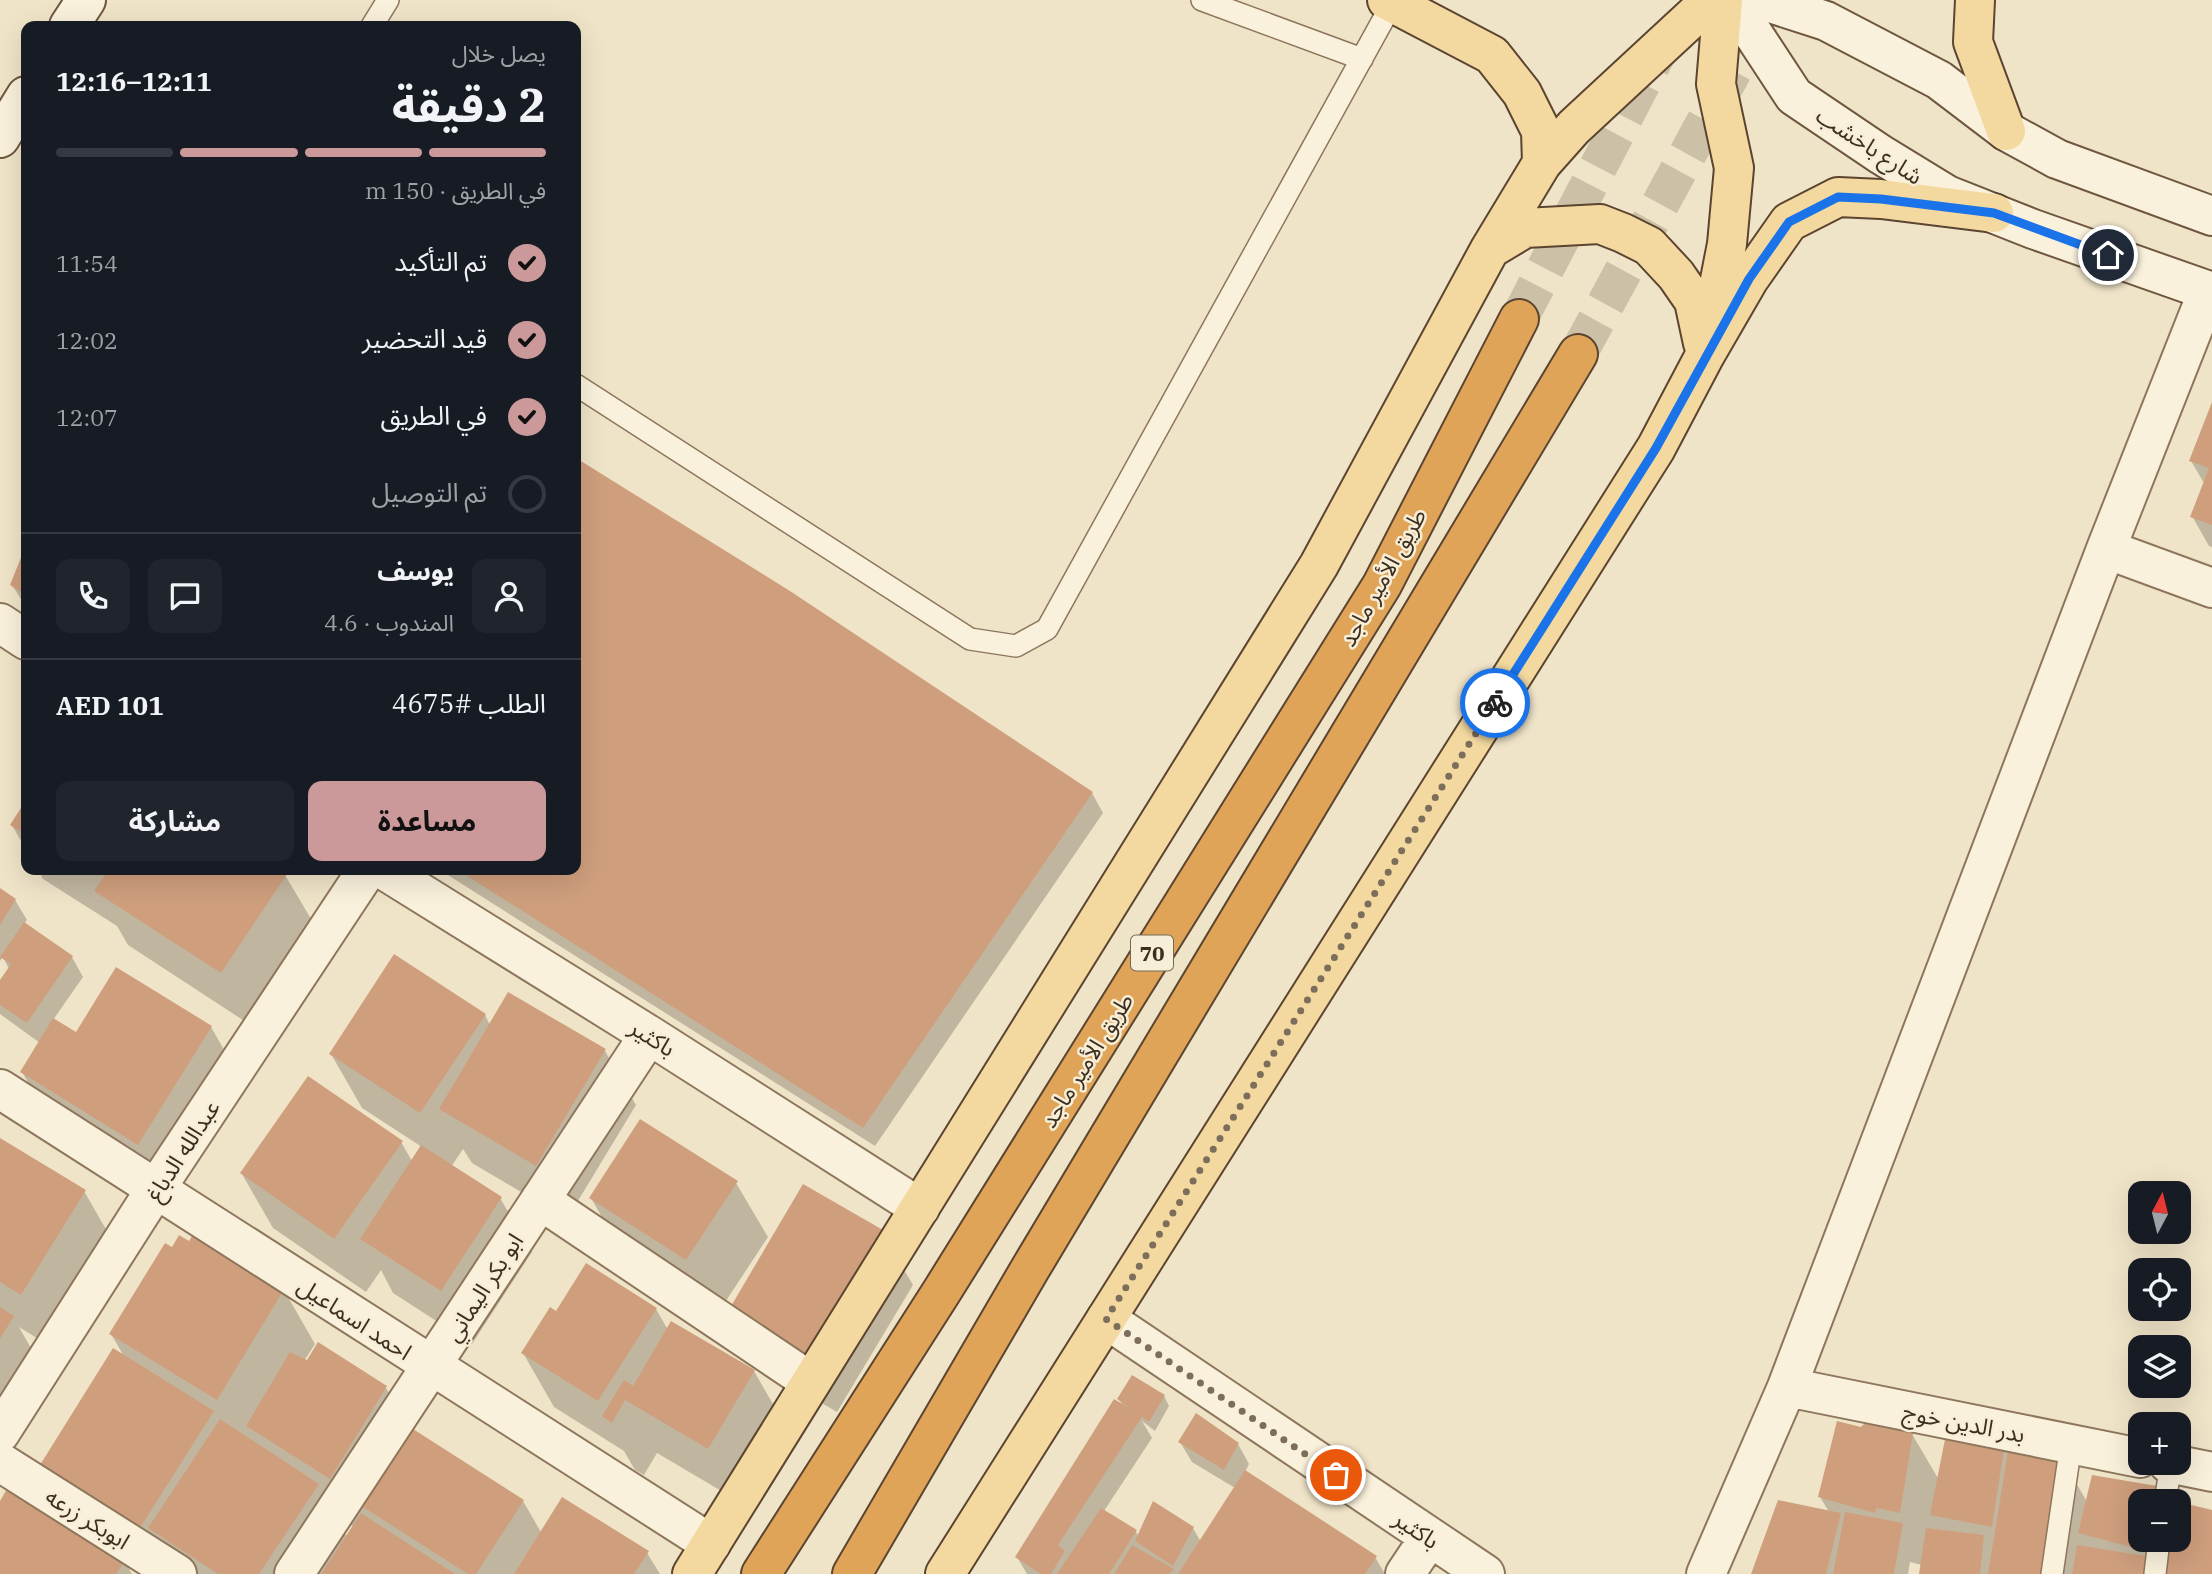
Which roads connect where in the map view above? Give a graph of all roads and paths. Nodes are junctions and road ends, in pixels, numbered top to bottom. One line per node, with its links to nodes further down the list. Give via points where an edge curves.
1 (86, 0): 10 (street)
2 (388, 0): 11 (lane)
3 (1202, 0): 12 (lane)
4 (1712, 0): 16 (main road, via 1574,127)
5 (1723, 0): 23 (main road, via 1716,84 1734,168 1727,244)
6 (1731, 0): 17 (street, شارع باخشب, via 1794,96 1948,195)
7 (1761, 0): 14 (street, via 1826,20 1939,80)
8 (1975, 0): 14 (main road, via 1973,42)
9 (1390, 1): 12 (lane); 16 (main road, via 1492,55 1522,93 1541,131)
10 (72, 21)
11 (375, 21)
12 (1362, 59): 24 (lane, via 1047,629 1016,646 970,639)
13 (21, 104): 15 (street)
14 (2006, 131): 18 (street, via 2057,159)
15 (0, 138)
16 (1542, 163): 19 (main road)
17 (1994, 213): 20 (street, شارع باخشب); 23 (main road, via 1838,197 1789,222)
18 (2212, 216)
19 (1490, 249): 23 (main road, via 1524,228 1600,224 1623,233 1649,246 1694,301); 35 (main road, via 1319,565)
20 (2210, 292): 25 (street)
21 (1519, 319): 51 (highway, طريق الأمير ماجد / 70, via 1375,597)
22 (1578, 354): 52 (highway, 70)
23 (1705, 355): 36 (main road, via 1656,448)
24 (581, 389)
25 (2106, 549): 26 (street); 39 (street)
26 (2212, 588)
27 (0, 623): 28 (street)
28 (21, 637)
29 (364, 875): 33 (street, عبدالله الدباغ)
30 (392, 875): 31 (street, باكثير)
31 (649, 1035): 34 (street, ابو بكر اليماني); 35 (street, باكثير)
32 (0, 1089): 33 (street, احمد اسماعيل)
33 (155, 1190): 37 (street, احمد اسماعيل); 40 (street, عبدالله الدباغ)
34 (540, 1200): 37 (street, ابو بكر اليماني); 38 (street)
35 (920, 1208): 38 (main road)
36 (1106, 1319): 46 (street, باكثير); 53 (main road)
37 (431, 1366): 48 (street, احمد اسماعيل); 50 (street, ابو بكر اليماني)
38 (811, 1382): 48 (main road)
39 (1787, 1387): 41 (street, بدر الدين خوج); 56 (street)
40 (0, 1433)
41 (2071, 1444): 42 (street, بدر الدين خوج); 57 (lane)
42 (2128, 1456)
43 (0, 1462): 49 (street, ابوبكر زرعه)
44 (2191, 1468): 45 (street)
45 (2212, 1472)
46 (1429, 1538): 54 (street); 55 (street, باكثير)
47 (2158, 1552): 58 (lane)
48 (702, 1559)
49 (177, 1574)
50 (294, 1574)
51 (761, 1574)
52 (852, 1574)
53 (945, 1574)
54 (1405, 1574)
55 (1485, 1574)
56 (1706, 1574)
57 (2052, 1574)
58 (2155, 1574)

